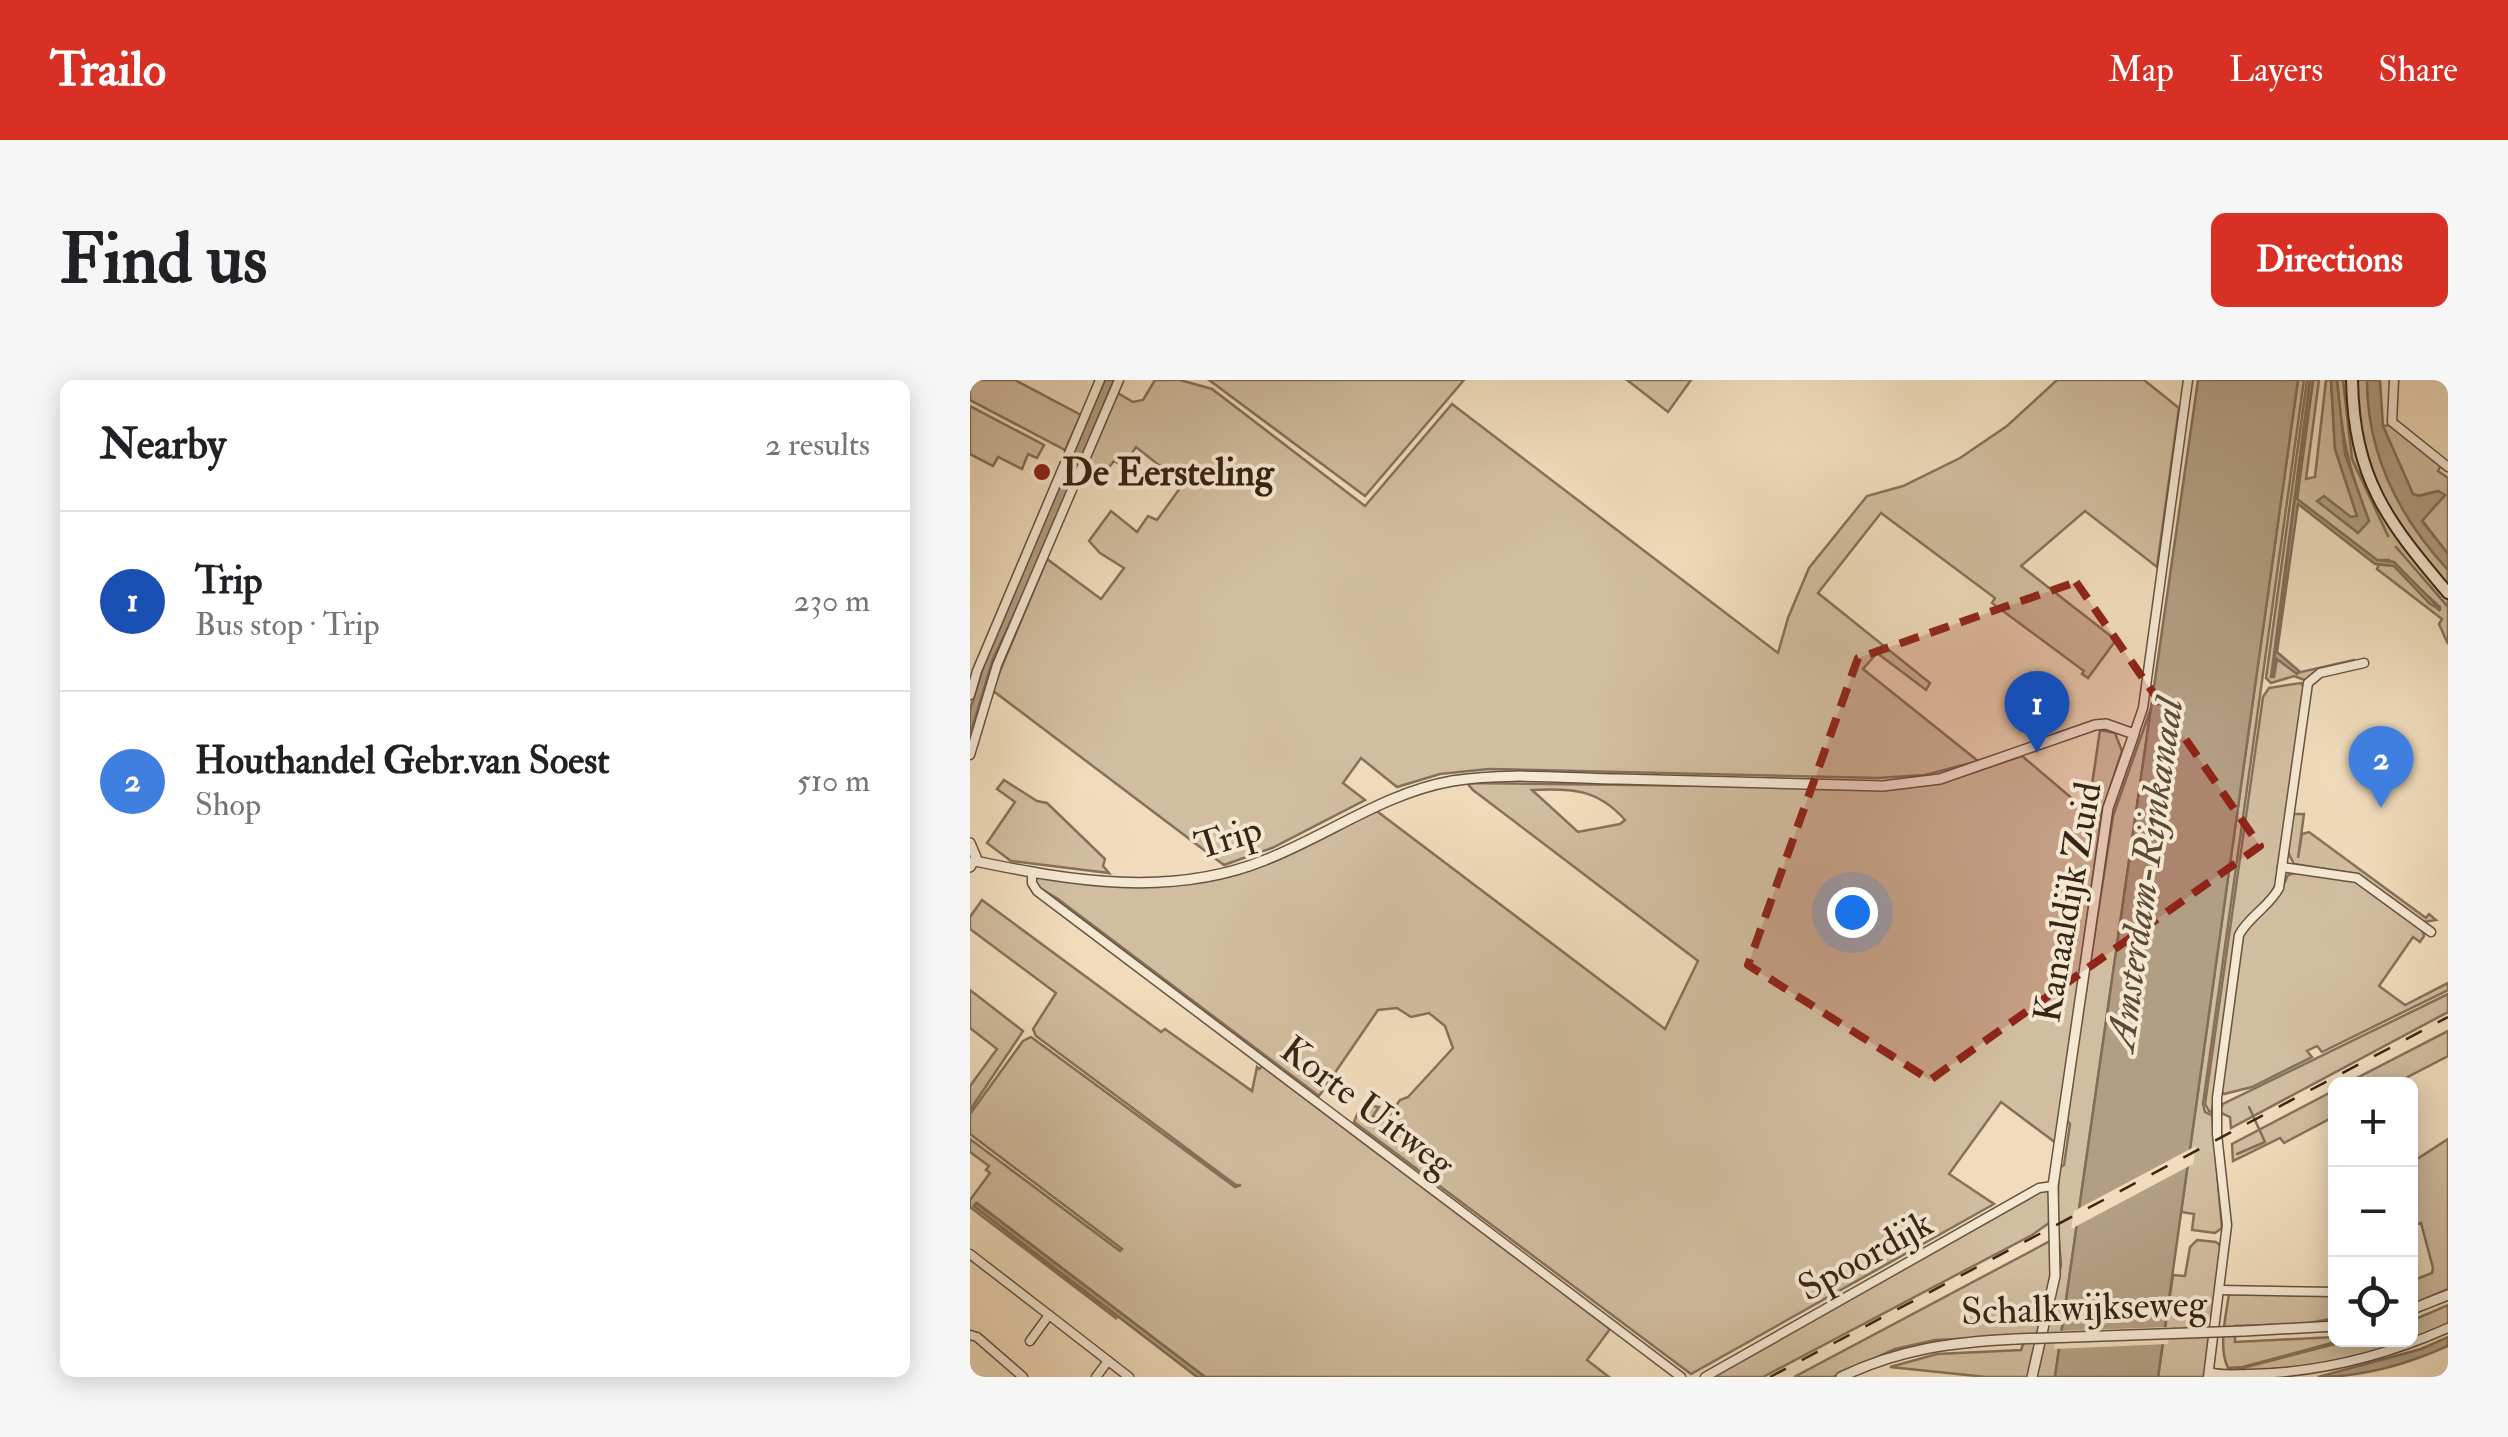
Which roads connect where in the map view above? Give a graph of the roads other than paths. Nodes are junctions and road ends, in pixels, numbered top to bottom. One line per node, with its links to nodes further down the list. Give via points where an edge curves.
1 (1100, 380): 9 (street)
2 (1119, 380): 11 (street, via 997,664)
3 (2188, 380): 10 (street, Kanaaldijk Zuid)
4 (2352, 380): 7 (main road, via 2358,442 2382,507)
5 (2394, 380): 6 (street, via 2392,422)
6 (2448, 467)
7 (2448, 594)
8 (2364, 663): 14 (street, via 2320,673 2308,683)
9 (970, 695)
10 (2134, 734): 15 (street, Trip, via 2096,724 1940,780 1883,786 1456,781 1410,792 1264,861 1212,877 1142,884); 17 (street, Kanaaldijk Zuid, via 2108,808)
11 (970, 755)
12 (970, 843): 13 (street, via 976,852)
13 (972, 864): 15 (street, Trip)
14 (2282, 867): 16 (street, via 2357,878); 19 (street, via 2276,894 2246,922 2238,941 2217,1098 2226,1225)
15 (1032, 872): 36 (street, Korte Uitweg, via 1036,891)
16 (2431, 932)
17 (2053, 1186): 37 (street, Spoordijk); 39 (street, Kanaaldijk Zuid, via 2055,1276)
18 (970, 1254): 23 (street)
19 (2220, 1290): 20 (street); 31 (street)
20 (2328, 1292)
21 (2448, 1295): 22 (street)
22 (2418, 1307)
23 (1050, 1316): 27 (street); 28 (street)
24 (2328, 1326): 38 (street, Schalkwijkseweg, bridge, via 1949,1343 1908,1350)
25 (2448, 1328): 30 (street)
26 (970, 1335): 29 (street)
27 (1030, 1342)
28 (1108, 1361): 34 (street); 35 (street)
29 (1011, 1368): 32 (street); 33 (street)
30 (2312, 1373): 31 (street)
31 (2209, 1374)
32 (1004, 1377)
33 (1023, 1377)
34 (1096, 1377)
35 (1130, 1377)
36 (1681, 1377)
37 (1705, 1377)
38 (1841, 1377)
39 (2032, 1377)

